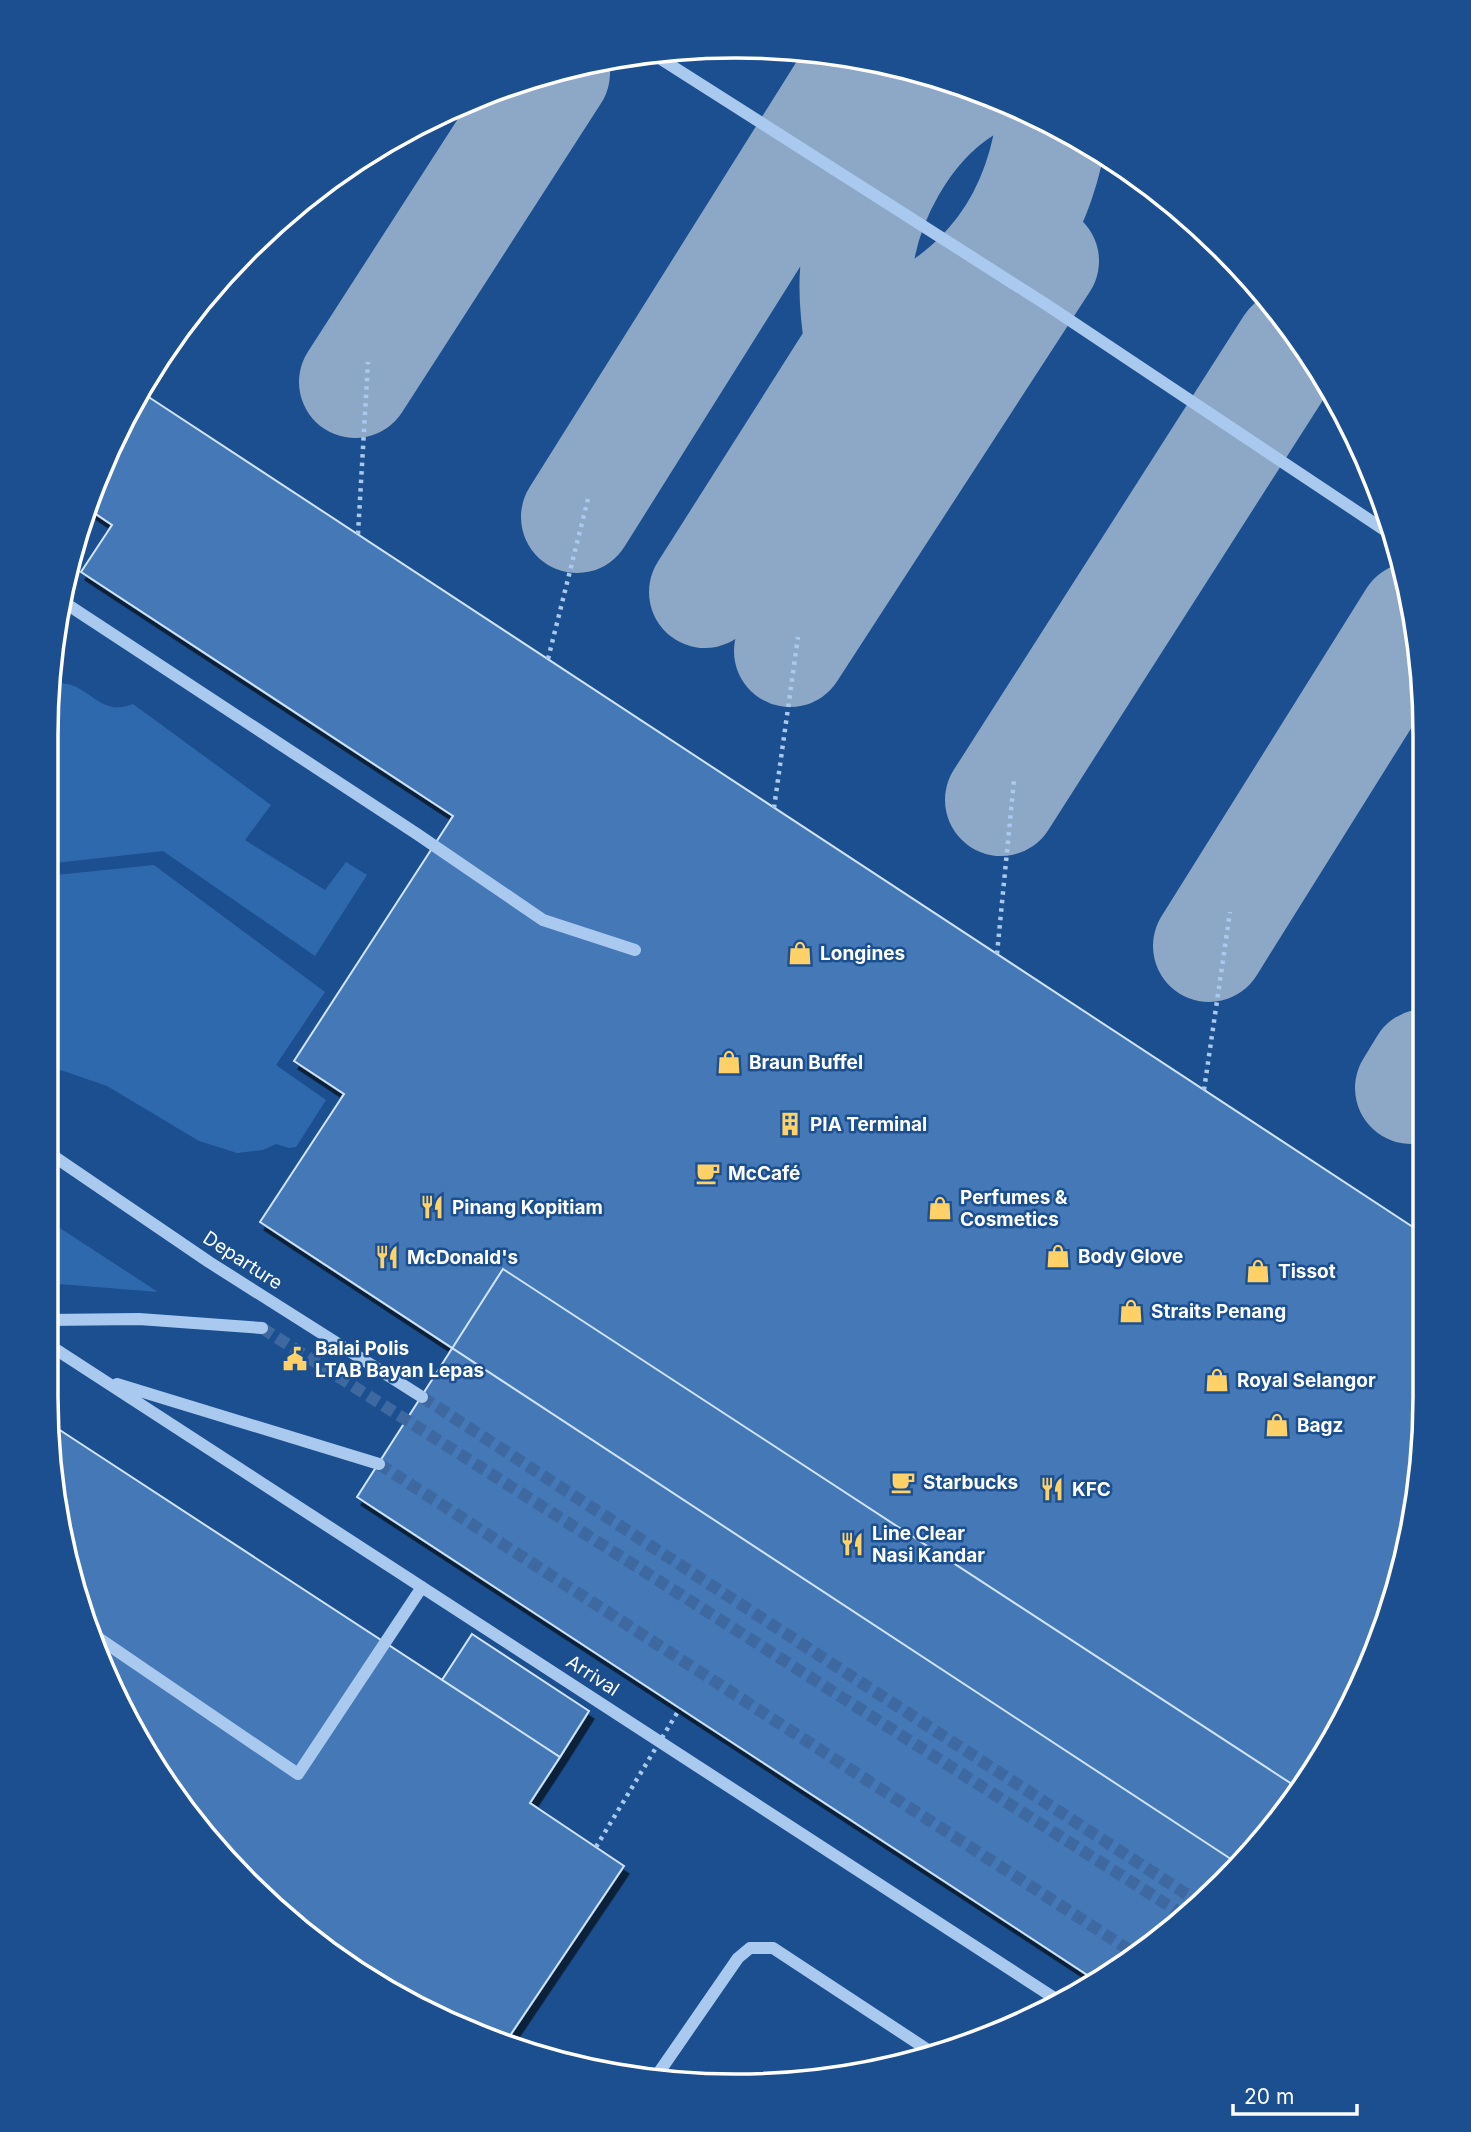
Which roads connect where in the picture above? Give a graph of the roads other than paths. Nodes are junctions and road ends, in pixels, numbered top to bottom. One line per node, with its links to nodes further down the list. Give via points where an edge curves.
1 (665, 62): 2 (street, via 1046,304)
2 (1380, 527)
3 (71, 606): 4 (street, via 543,920)
4 (635, 950)
5 (58, 1159): 10 (street, Departure)
6 (58, 1320): 7 (street, via 139,1318)
7 (262, 1328)
8 (58, 1350): 9 (street, Arrival)
9 (103, 1380): 11 (street, Arrival); 12 (street, Arrival)
10 (422, 1397)
11 (379, 1464)
12 (422, 1587): 13 (street, via 299,1774); 14 (street, Arrival)
13 (104, 1642)
14 (1051, 1996)
15 (924, 2047): 16 (street, via 773,1948 750,1948 738,1958)
16 (661, 2070)

